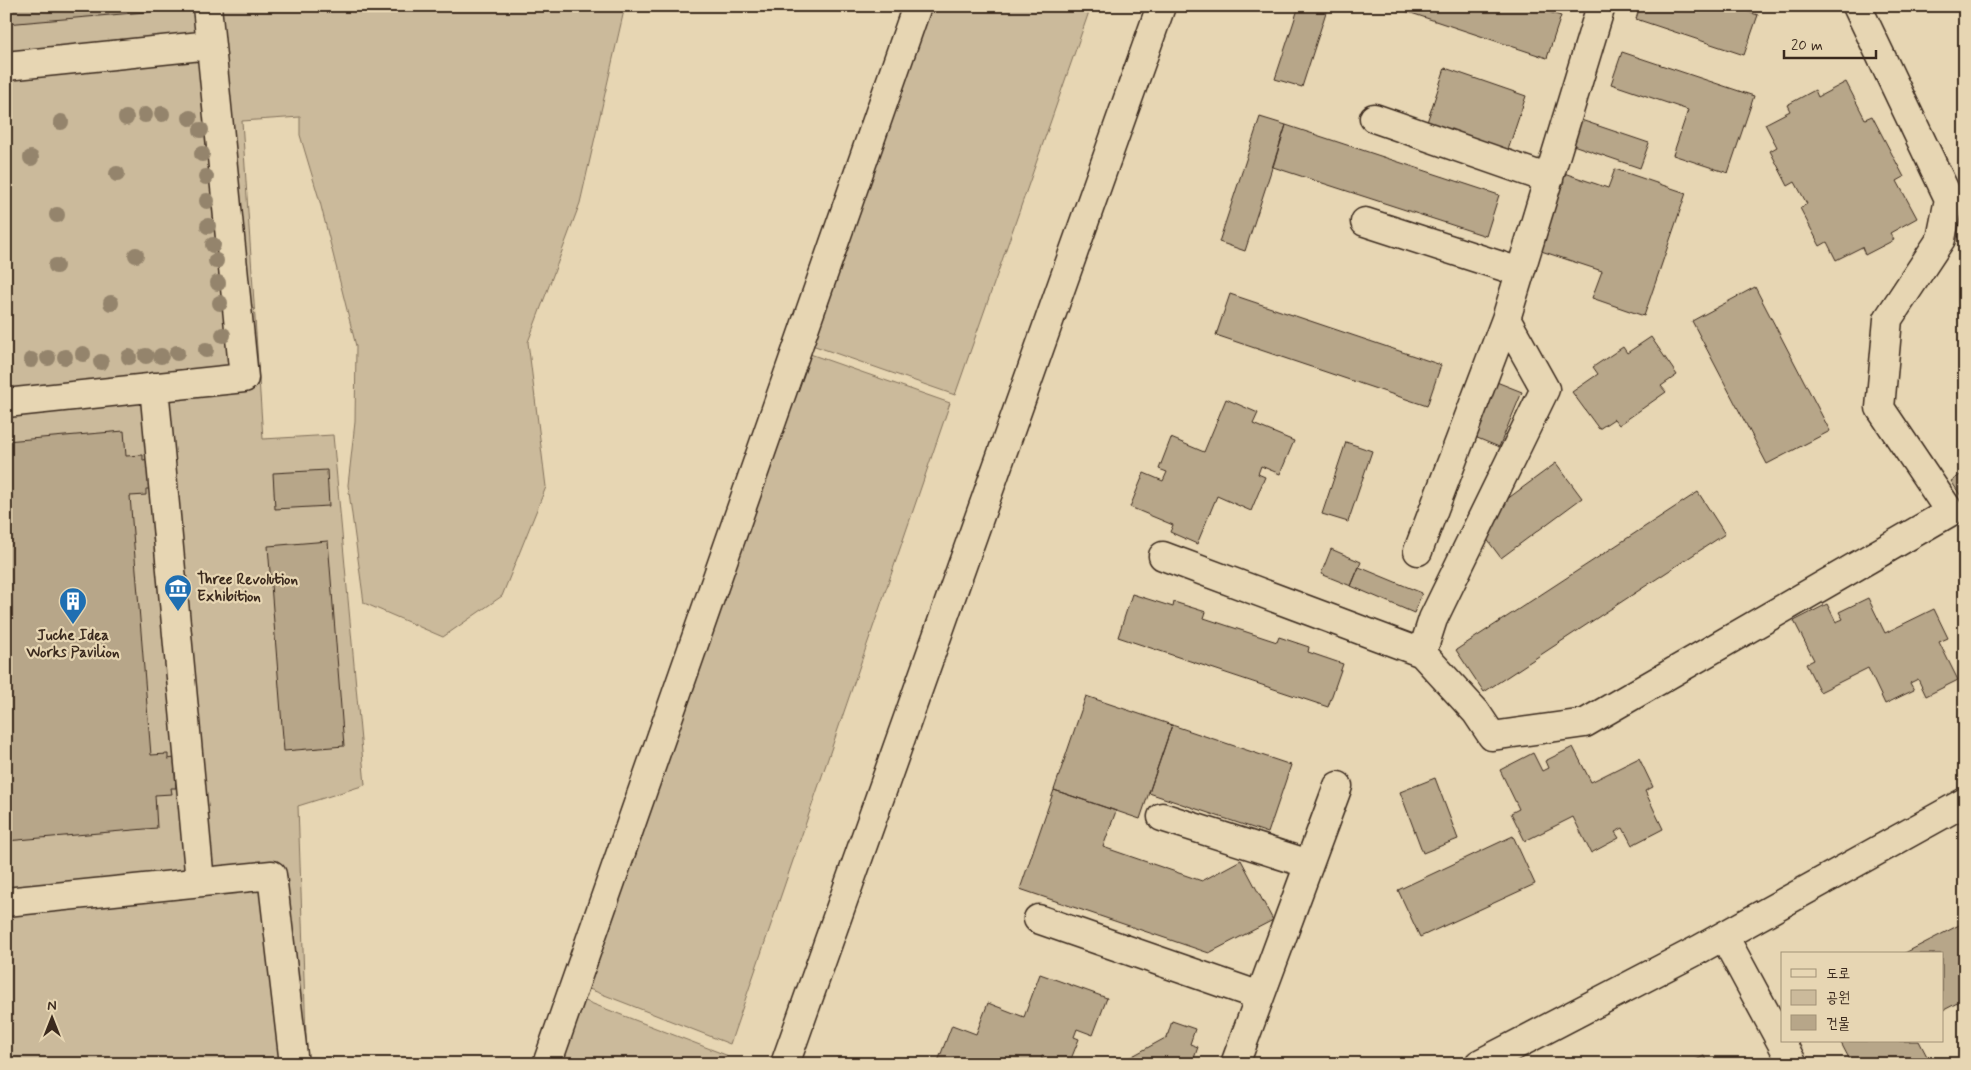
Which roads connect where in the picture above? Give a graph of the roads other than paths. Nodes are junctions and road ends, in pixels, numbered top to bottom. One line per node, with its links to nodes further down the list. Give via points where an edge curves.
1 (208, 6): 6 (street)
2 (917, 6): 30 (street)
3 (1161, 6): 31 (street)
4 (1601, 6): 9 (street)
5 (1857, 6): 17 (street, via 1949,199 1941,239 1888,318 1880,408 1950,512 1585,723 1492,736 1476,712)
6 (211, 45): 7 (street); 13 (street, via 244,378)
7 (6, 66)
8 (1374, 118): 9 (street)
9 (1548, 179): 11 (street)
10 (1365, 222): 11 (street)
11 (1520, 272): 12 (street)
12 (1506, 319): 15 (street); 17 (street, via 1545,389 1433,619)
13 (154, 387): 14 (street); 22 (street)
14 (6, 403)
15 (1418, 551)
16 (1163, 556): 17 (street)
17 (1422, 654)
18 (1338, 786): 21 (street)
19 (1965, 802): 25 (street)
20 (1162, 817): 21 (street)
21 (1309, 864): 26 (street)
22 (200, 882): 23 (street); 29 (street, via 272,875)
23 (6, 902)
24 (1038, 919): 26 (street)
25 (1724, 936): 27 (street); 33 (street)
26 (1260, 996): 32 (street)
27 (1781, 1042)
28 (1781, 1042): 34 (street)
29 (294, 1064)
30 (547, 1064)
31 (785, 1064)
32 (1235, 1064)
33 (1479, 1064)
34 (1793, 1064)

